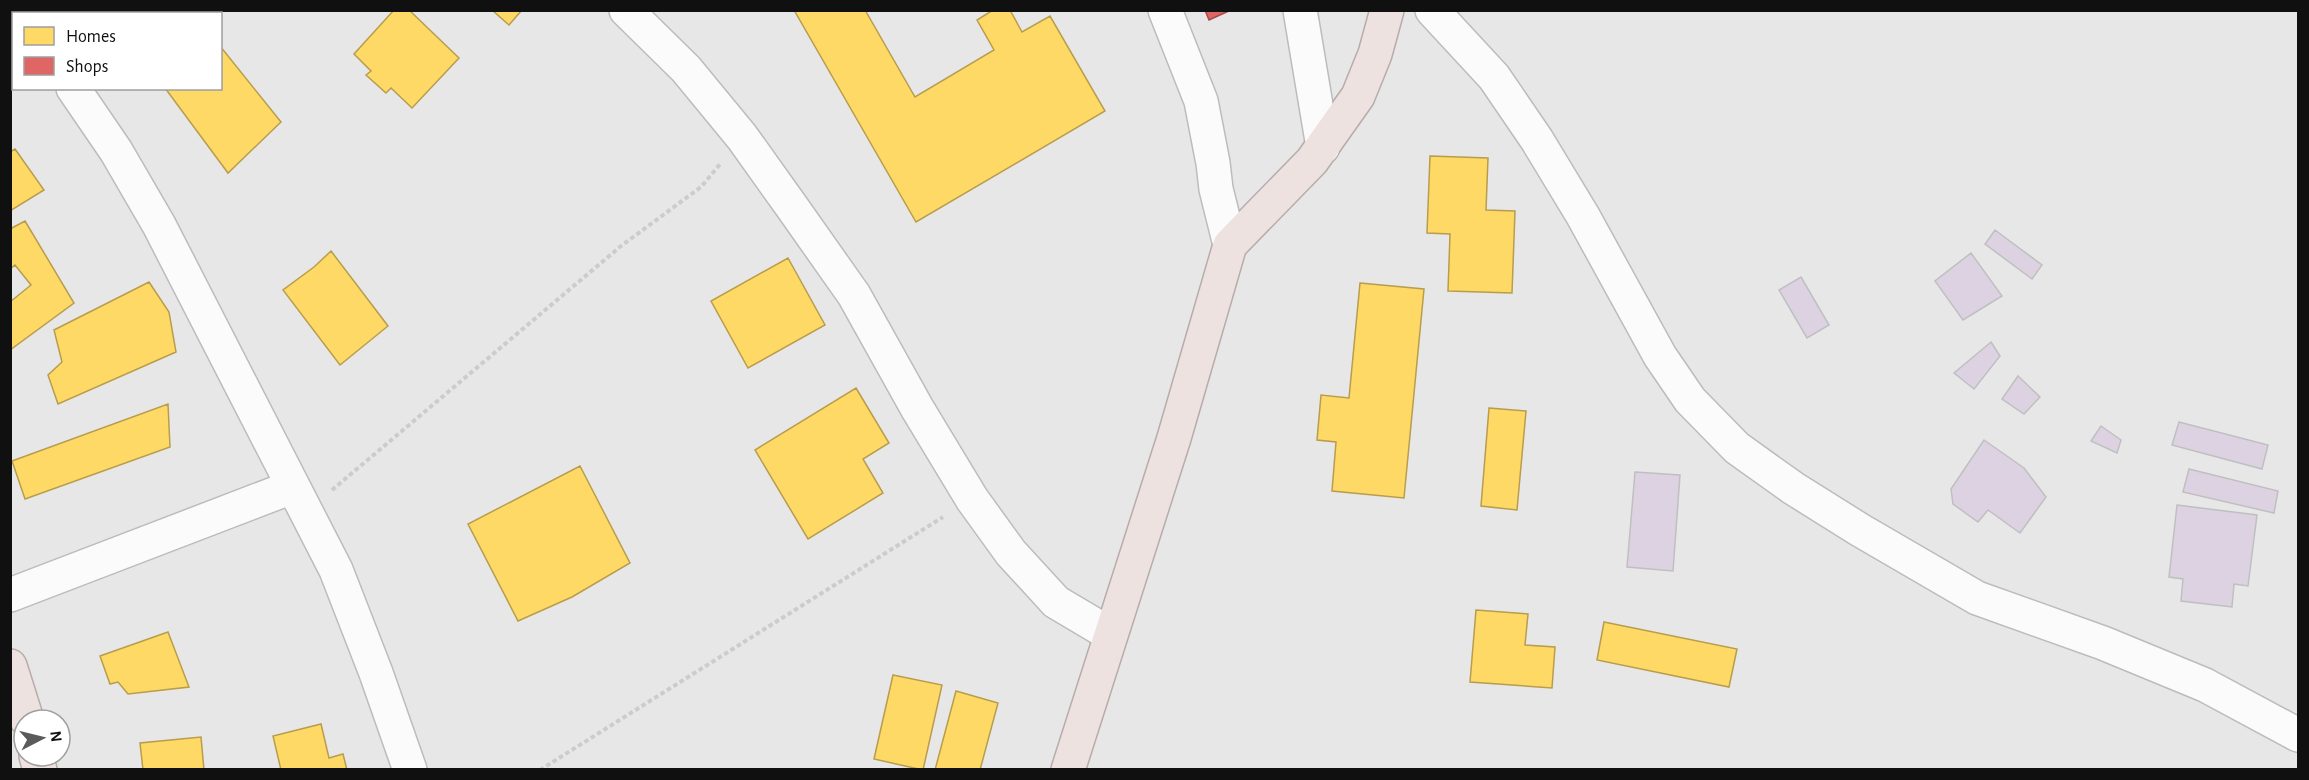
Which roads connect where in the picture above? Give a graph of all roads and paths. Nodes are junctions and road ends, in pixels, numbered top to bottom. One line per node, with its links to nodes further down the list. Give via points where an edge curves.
1 (626, 10): 10 (street, via 686,69 742,137 854,296)
2 (1165, 10): 9 (street, via 1201,101)
3 (1300, 10): 7 (street)
4 (1387, 10): 7 (highway, via 1358,96)
5 (1432, 10): 16 (street, via 1500,86 1583,216 1660,356 1690,400 1737,448 1860,530 1977,598 2205,685)
6 (74, 90): 11 (street, via 159,225)
7 (1323, 147): 9 (highway)
8 (701, 188): 11 (path, via 621,246)
9 (1230, 245): 13 (highway, via 1174,438)
10 (972, 499): 13 (street, via 1011,553 1056,602); 18 (path)
11 (298, 500): 12 (street); 17 (street, via 336,570)
12 (10, 595)
13 (1110, 634): 19 (highway)
14 (12, 676): 15 (highway)
15 (23, 708)
16 (2298, 735)
17 (410, 770)
18 (540, 770)
19 (1068, 770)

